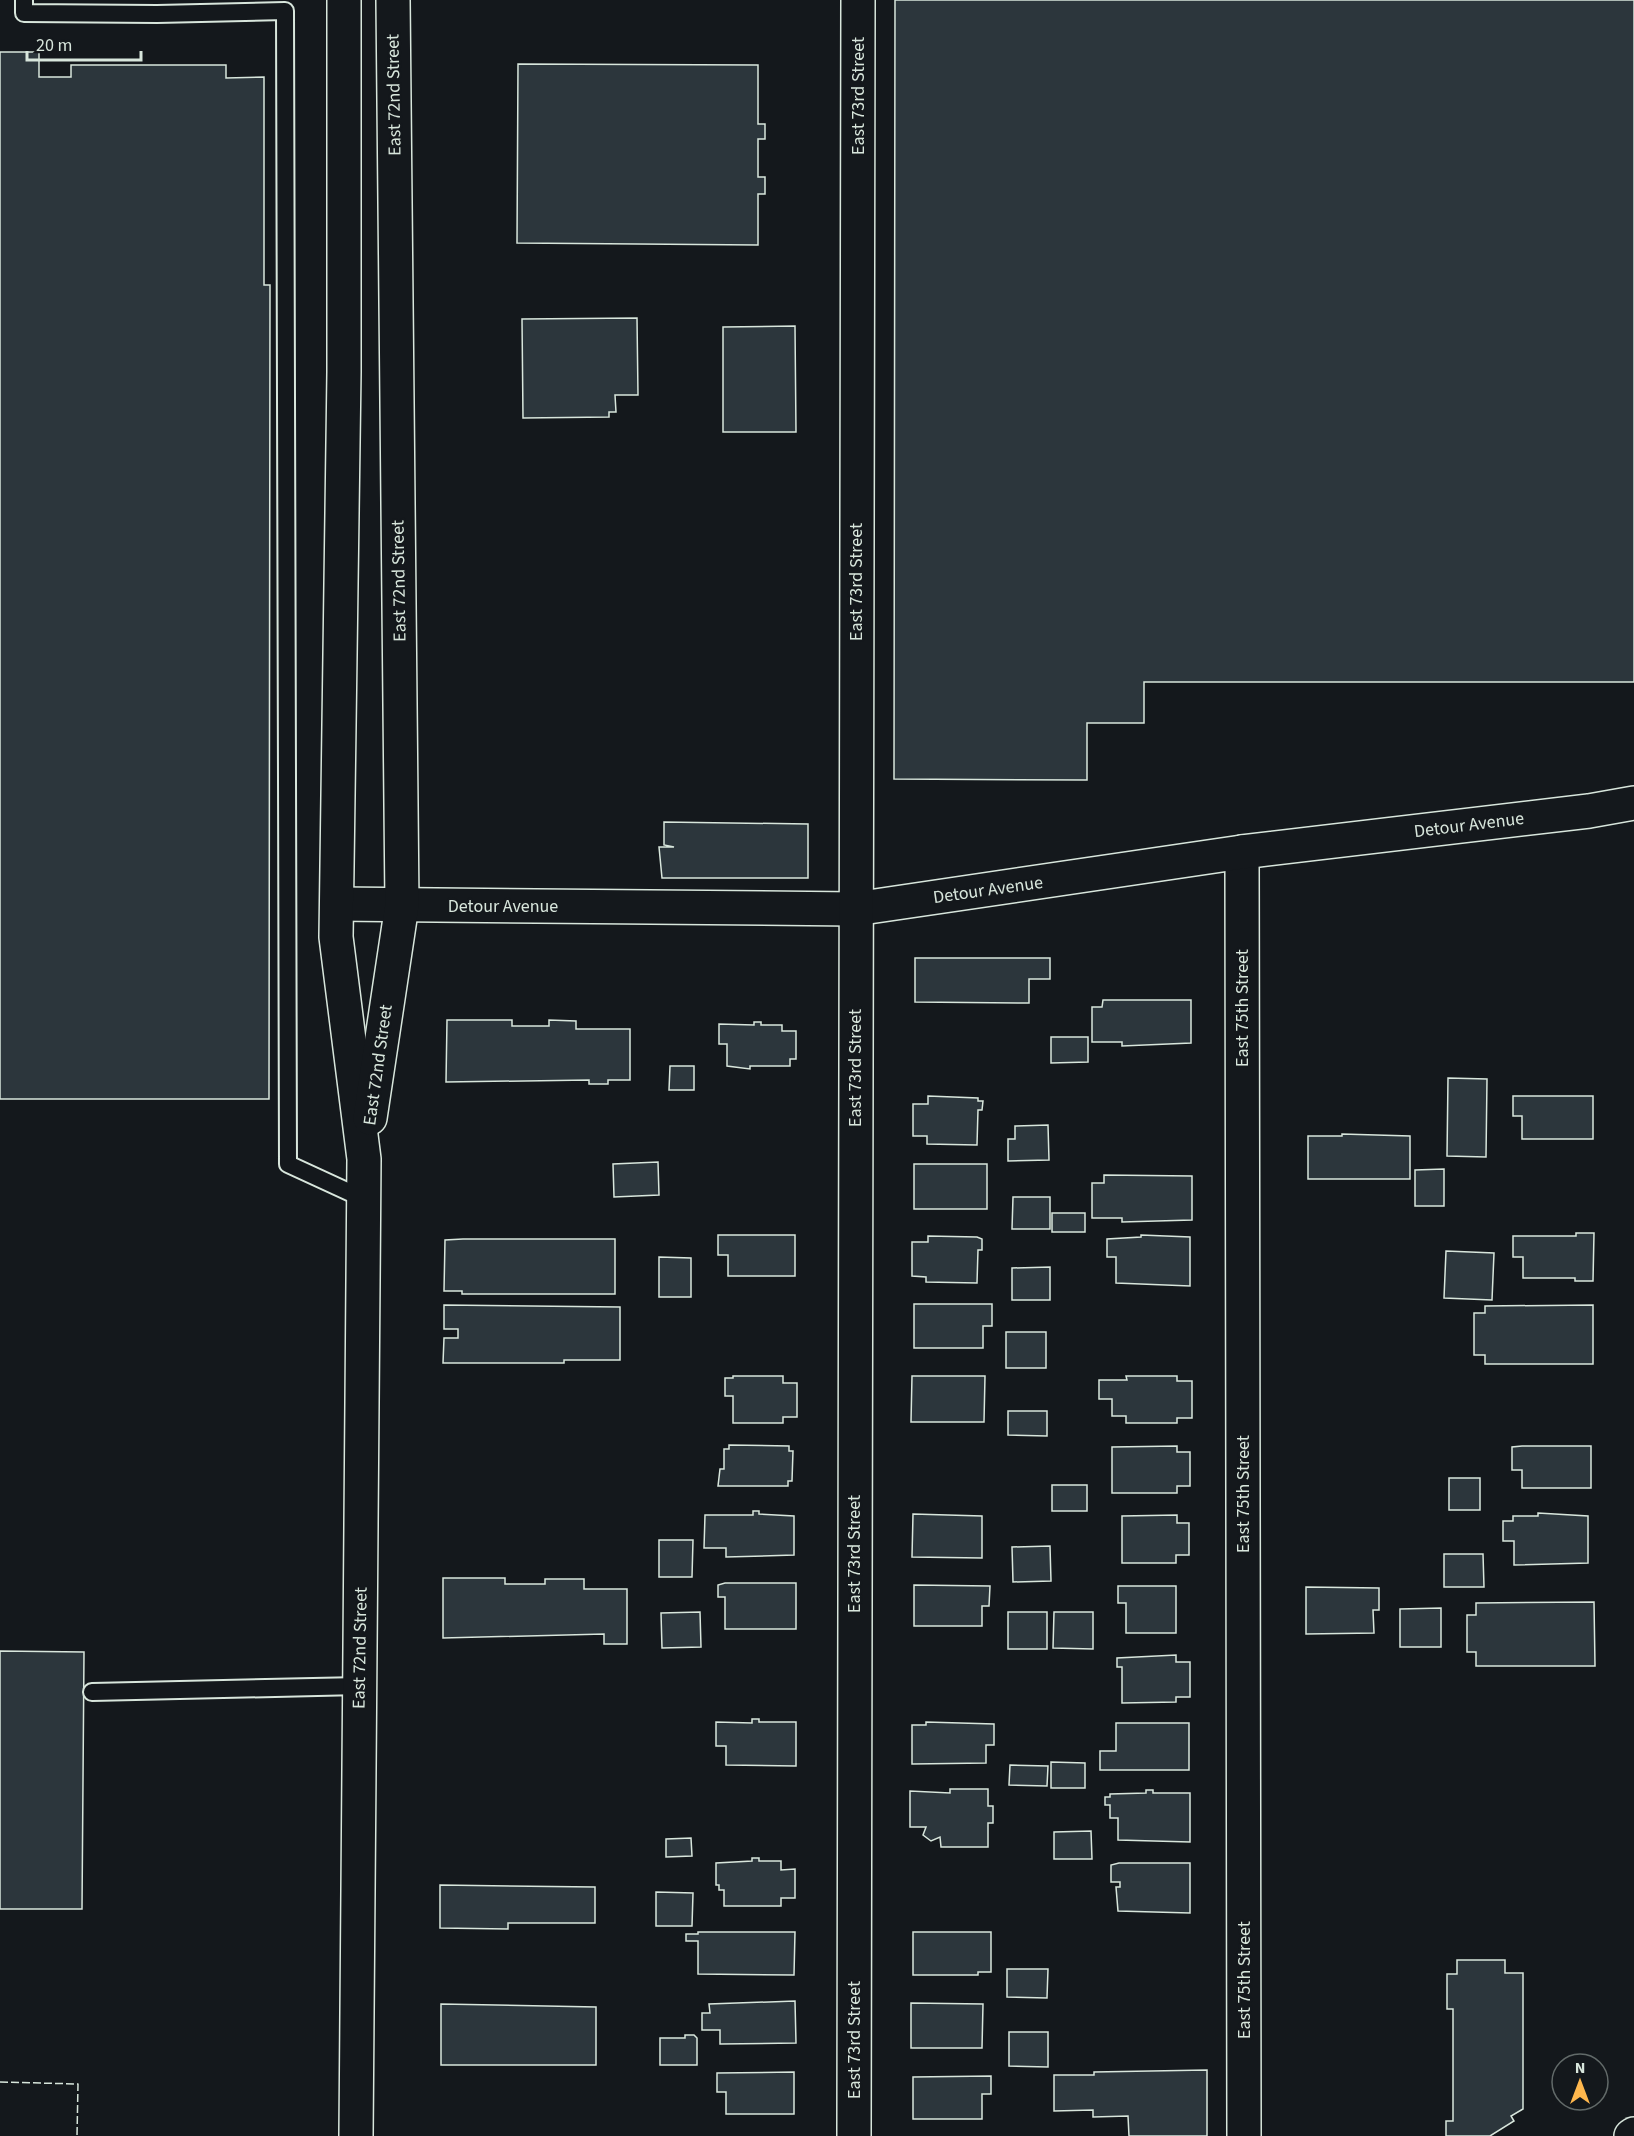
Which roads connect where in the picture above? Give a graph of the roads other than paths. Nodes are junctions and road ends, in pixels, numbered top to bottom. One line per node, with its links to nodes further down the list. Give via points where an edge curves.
1 (24, 0): 11 (lane, via 24,13 285,11 288,1164)
2 (344, 0): 7 (street, East 72nd Street)
3 (393, 0): 8 (street, East 72nd Street)
4 (858, 0): 9 (street, East 73rd Street)
5 (1634, 803): 6 (street, Detour Avenue)
6 (1242, 852): 9 (street, Detour Avenue); 16 (street, East 75th Street)
7 (337, 904): 8 (street, Detour Avenue); 10 (street, East 72nd Street, via 336,937)
8 (402, 905): 9 (street, Detour Avenue); 10 (street, East 72nd Street)
9 (855, 909): 15 (street, East 73rd Street)
10 (364, 1159): 11 (street, East 72nd Street)
11 (364, 1198): 12 (street, East 72nd Street)
12 (360, 1686): 13 (lane); 14 (street, East 72nd Street)
13 (92, 1692)
14 (356, 2136)
15 (854, 2136)
16 (1244, 2136)

